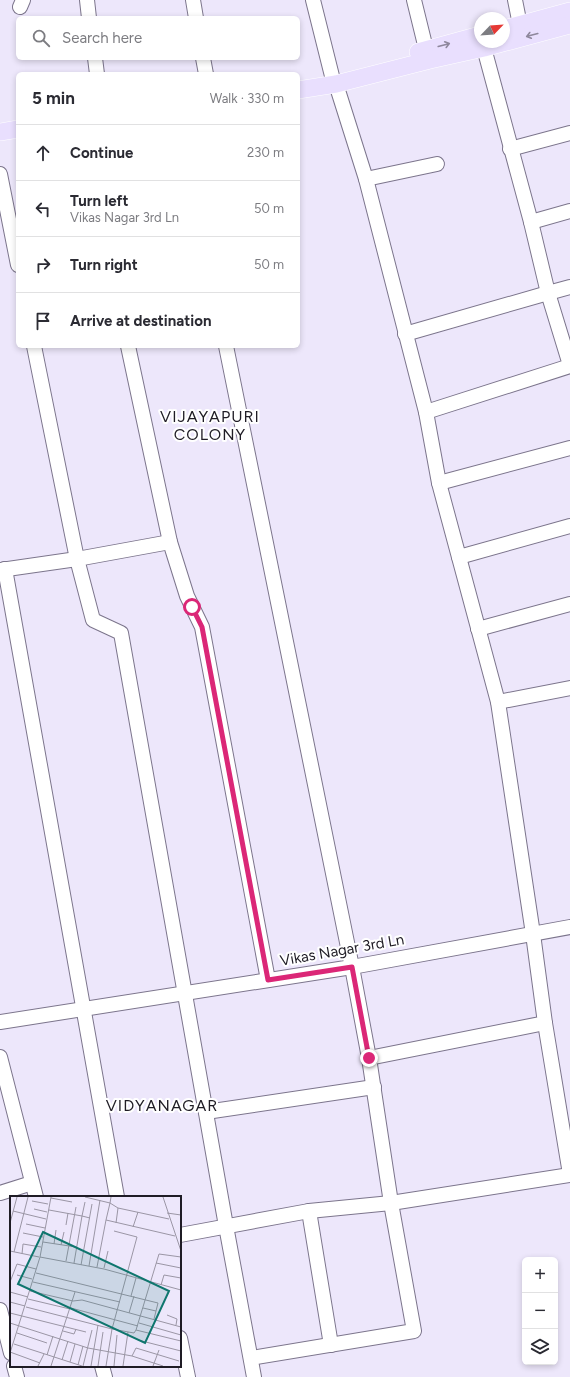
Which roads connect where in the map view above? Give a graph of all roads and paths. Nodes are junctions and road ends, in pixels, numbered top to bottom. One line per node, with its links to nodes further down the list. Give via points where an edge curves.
1 (87, 0): 7 (street)
2 (193, 0): 8 (street)
3 (313, 0): 21 (street)
4 (414, 0): 16 (street)
5 (514, 0): 9 (street)
6 (570, 11): 9 (main road)
7 (89, 16)
8 (196, 16)
9 (520, 25): 11 (main road)
10 (570, 25): 12 (main road, one-way to 12)
11 (510, 28)
12 (510, 37)
13 (474, 43): 16 (main road, one-way to 13)
14 (474, 45): 21 (main road, via 430,60)
15 (484, 48): 27 (street)
16 (426, 49): 21 (main road)
17 (95, 60): 19 (street)
18 (203, 60): 20 (street)
19 (97, 72)
20 (206, 72)
21 (334, 80): 22 (main road); 23 (main road); 30 (street)
22 (300, 81)
23 (300, 89)
24 (16, 129): 25 (main road)
25 (0, 132)
26 (570, 133): 27 (street)
27 (510, 149): 32 (street)
28 (437, 164): 30 (street)
29 (0, 174): 33 (street)
30 (366, 179): 36 (street)
31 (570, 211): 32 (street)
32 (531, 222): 35 (street)
33 (16, 255)
34 (570, 287): 35 (street)
35 (548, 293): 36 (street); 40 (street)
36 (406, 334): 41 (street)
37 (34, 348): 47 (street)
38 (128, 348): 45 (street)
39 (226, 348): 55 (street)
40 (570, 365): 41 (street)
41 (426, 412): 43 (street)
42 (570, 448): 43 (street)
43 (439, 483): 46 (street)
44 (570, 526): 46 (street)
45 (170, 542): 47 (street); 56 (street, via 187,596 202,627)
46 (459, 557): 50 (street)
47 (77, 559): 48 (street); 57 (street, via 93,620 121,633)
48 (3, 570): 58 (street)
49 (570, 604): 50 (street)
50 (478, 629): 52 (street)
51 (570, 688): 52 (street)
52 (498, 702): 54 (street)
53 (570, 927): 54 (street, Vikas Nagar 3rd Ln)
54 (533, 934): 55 (street, Vikas Nagar 3rd Ln); 60 (street)
55 (352, 967): 56 (street, Vikas Nagar 3rd Ln); 62 (street)
56 (268, 980): 57 (street, Vikas Nagar 3rd Ln)
57 (185, 993): 58 (street, Vikas Nagar 3rd Ln); 64 (street)
58 (85, 1009): 59 (street, Vikas Nagar 3rd Ln); 68 (street)
59 (0, 1022)
60 (545, 1024): 62 (street); 65 (street)
61 (0, 1057): 66 (street)
62 (369, 1058): 63 (street)
63 (374, 1087): 64 (street); 69 (street)
64 (206, 1112): 71 (street)
65 (570, 1174): 69 (street)
66 (34, 1190): 67 (street)
67 (0, 1193)
68 (118, 1196)
69 (391, 1203): 70 (street); 75 (street, via 414,1331)
70 (310, 1211): 71 (street); 75 (street)
71 (226, 1226): 72 (street); 77 (street)
72 (181, 1235)
73 (0, 1310): 76 (street)
74 (181, 1343): 82 (street)
75 (331, 1345): 77 (street)
76 (10, 1349)
77 (251, 1358): 83 (street)
78 (14, 1367): 80 (street)
79 (102, 1367): 81 (street)
80 (17, 1377)
81 (104, 1377)
82 (188, 1377)
83 (254, 1377)

